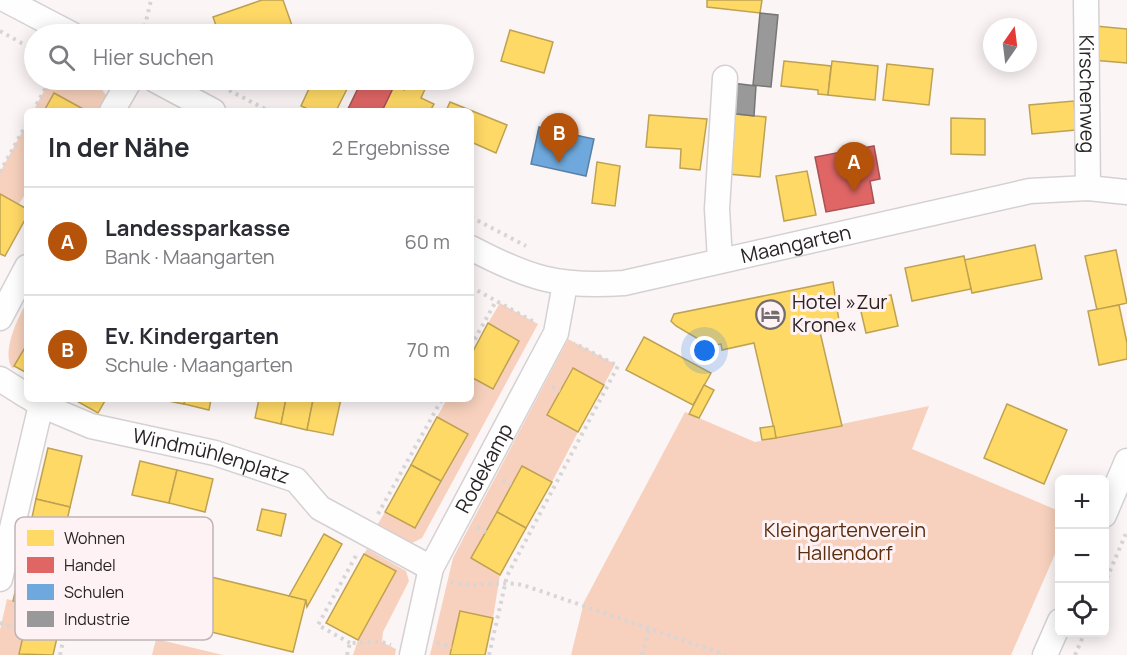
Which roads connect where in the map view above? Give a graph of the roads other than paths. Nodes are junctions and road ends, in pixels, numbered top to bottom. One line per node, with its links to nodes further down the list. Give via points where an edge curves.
1 (6, 0): 3 (street)
2 (1086, 0): 9 (street, Kirschenweg)
3 (52, 24)
4 (725, 78): 12 (street, via 717,209)
5 (124, 90): 7 (street)
6 (174, 90): 8 (street)
7 (114, 108)
8 (207, 108)
9 (1088, 188): 10 (street, Maangarten); 12 (street, Maangarten, via 1030,191)
10 (1127, 192)
11 (474, 250): 14 (street, Maangarten, via 514,271)
12 (720, 260): 14 (street, Maangarten, via 624,283)
13 (24, 273): 15 (street)
14 (565, 284): 22 (street, Rodekamp, via 557,329)
15 (0, 318)
16 (0, 379): 17 (street, Windmühlenplatz)
17 (24, 394)
18 (34, 402): 23 (street)
19 (38, 402): 22 (street, Windmühlenplatz, via 91,426 215,453 296,480 320,508)
20 (1127, 461): 21 (street)
21 (1109, 503)
22 (431, 568): 25 (street, Rodekamp)
23 (0, 579)
24 (1055, 631): 26 (street)
25 (412, 654)
26 (1045, 655)

